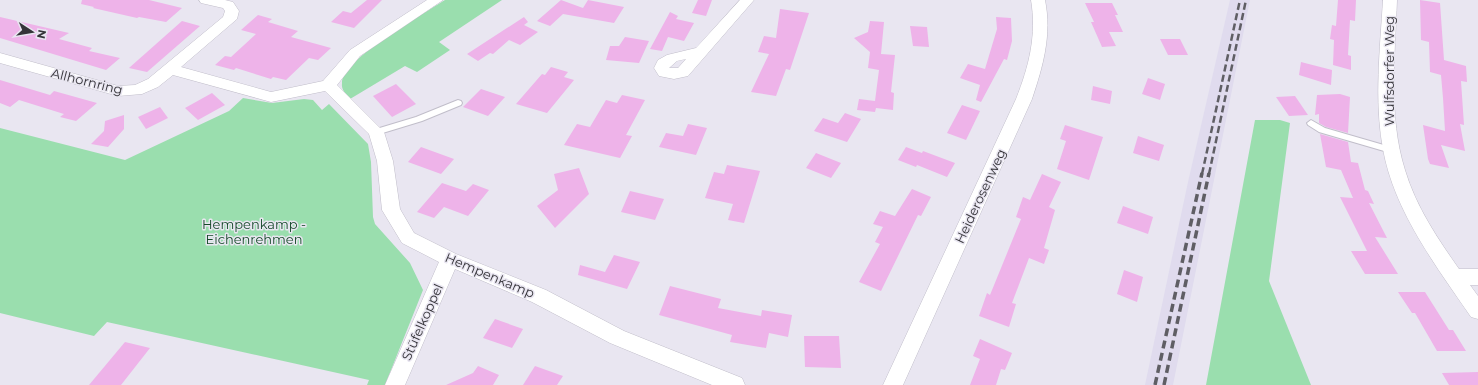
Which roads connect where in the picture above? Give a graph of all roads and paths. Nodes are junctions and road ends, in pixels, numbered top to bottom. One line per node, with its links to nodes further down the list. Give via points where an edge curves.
1 (206, 0): 8 (street, Allhornring, via 228,5 232,15 222,27)
2 (436, 0): 9 (street, via 355,53)
3 (748, 0): 6 (street)
4 (1038, 0): 20 (street, Heiderosenweg, via 1040,46 1032,77)
5 (1390, 0): 13 (street, Wulfsdorfer Weg, via 1387,109)
6 (699, 52)
7 (0, 58): 8 (street, Allhornring, via 122,92 146,87)
8 (170, 69): 9 (street, via 277,99)
9 (328, 86): 12 (street, Hempenkamp)
10 (458, 102): 12 (lane, via 418,119)
11 (1311, 123): 13 (lane, via 1322,130)
12 (376, 132): 14 (street, Hempenkamp, via 385,161 391,210 408,238)
13 (1391, 150): 15 (street, Wulfsdorfer Weg, via 1414,212)
14 (450, 259): 18 (street, Stüfelkoppel); 19 (street, Hempenkamp, via 539,296 617,337)
15 (1455, 277): 16 (street); 17 (street, Wulfsdorfer Weg)
16 (1478, 277)
17 (1478, 311)
18 (395, 385)
19 (735, 385)
20 (893, 385)

